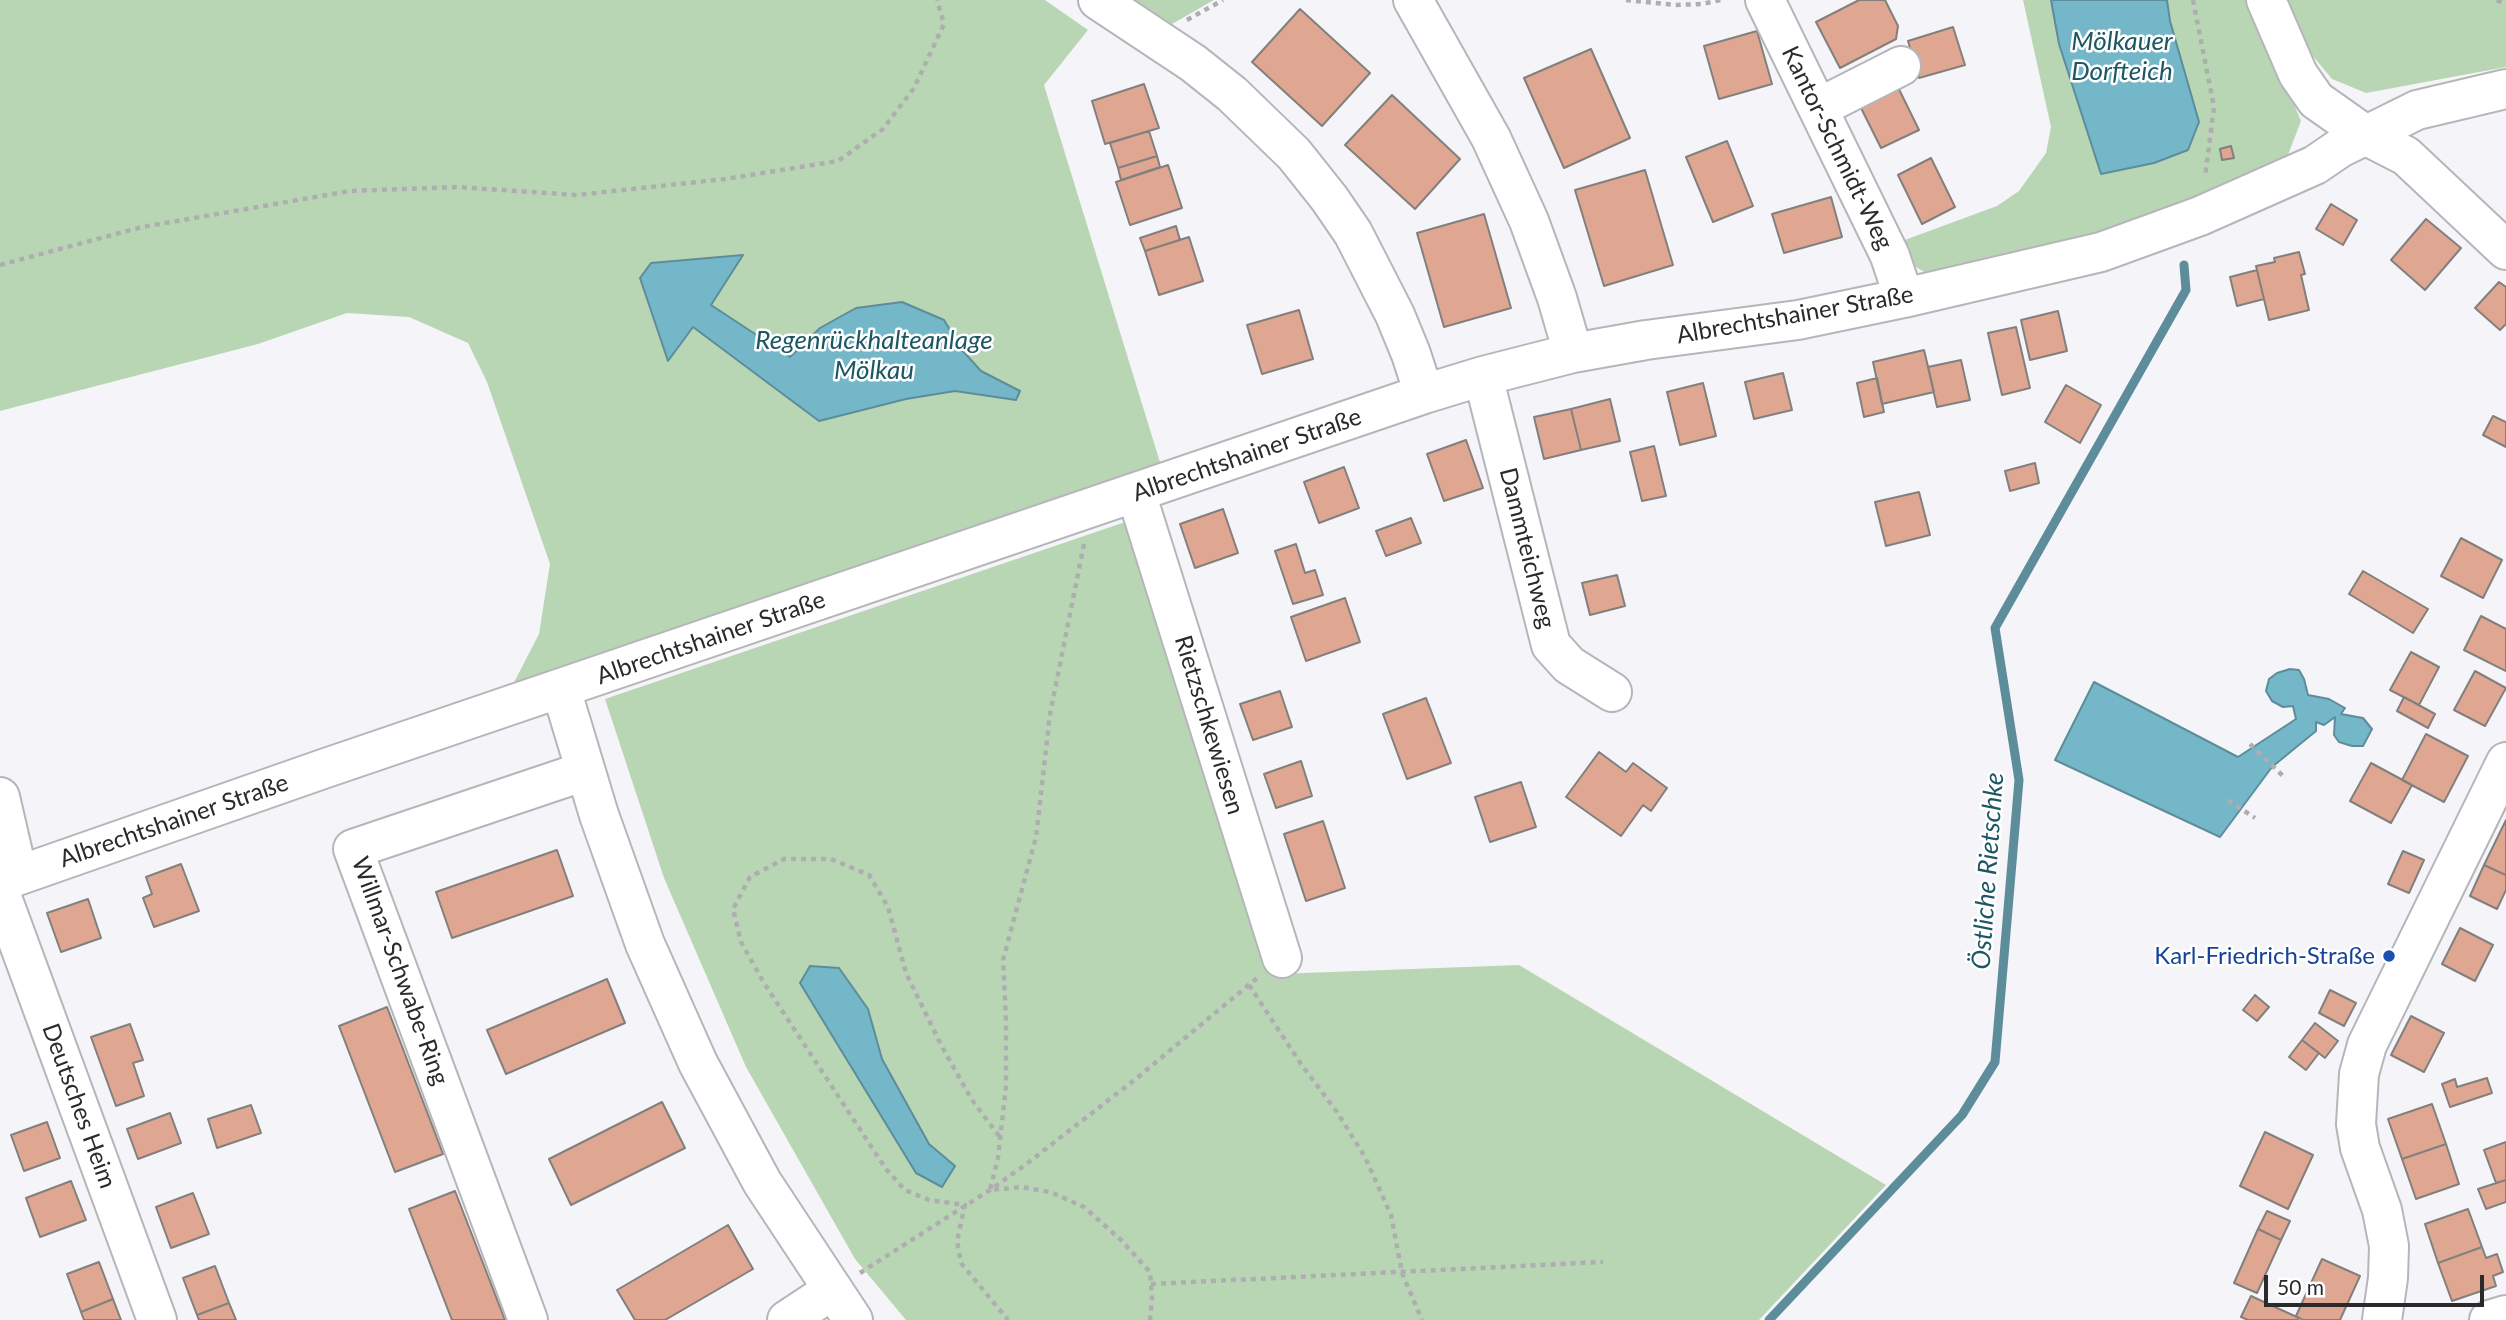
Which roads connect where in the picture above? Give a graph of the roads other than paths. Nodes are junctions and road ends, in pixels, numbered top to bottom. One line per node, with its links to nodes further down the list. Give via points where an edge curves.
1 (1098, 0): 13 (street, via 1194,63 1294,155 1353,233 1395,315)
2 (1413, 0): 11 (street, via 1491,138 1529,221)
3 (1765, 0): 7 (street, Kantor-Schmidt-Weg)
4 (2266, 0): 8 (street, via 2298,74 2316,100)
5 (1901, 66): 7 (street)
6 (2506, 89): 8 (street, Albrechtshainer Straße, via 2417,110)
7 (1818, 108): 10 (street, Kantor-Schmidt-Weg, via 1890,256)
8 (2367, 136): 9 (street, via 2406,156); 10 (street, Albrechtshainer Straße, via 2200,216 2101,252)
9 (2506, 250)
10 (1904, 298): 11 (street, Albrechtshainer Straße, via 1798,320)
11 (1573, 353): 12 (street, Albrechtshainer Straße)
12 (1483, 376): 13 (street, Albrechtshainer Straße); 16 (street, Dammteichweg, via 1551,645 1569,665)
13 (1424, 394): 14 (street, Albrechtshainer Straße)
14 (1136, 493): 15 (street, Albrechtshainer Straße); 21 (street, Rietzschkewiesen)
15 (561, 689): 18 (street); 20 (street, Albrechtshainer Straße, via 310,773)
16 (1612, 692)
17 (2506, 762): 27 (street, via 2367,1045 2359,1074 2356,1124 2360,1148 2382,1210 2389,1247)
18 (585, 771): 22 (street, via 645,944 698,1063 762,1182); 25 (street, Willmar-Schwabe-Ring, via 353,849)
19 (0, 797): 20 (street, Deutsches Heim)
20 (6, 883): 24 (street, Deutsches Heim)
21 (1282, 958)
22 (842, 1305): 26 (street)
23 (2506, 1315): 28 (street)
24 (157, 1320)
25 (528, 1320)
26 (787, 1320)
27 (2382, 1320)
28 (2489, 1320)

